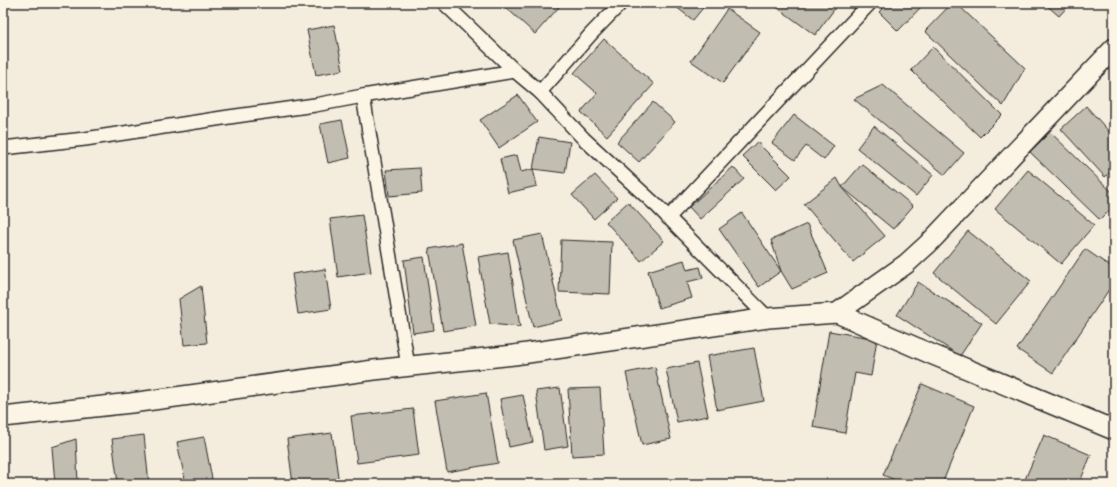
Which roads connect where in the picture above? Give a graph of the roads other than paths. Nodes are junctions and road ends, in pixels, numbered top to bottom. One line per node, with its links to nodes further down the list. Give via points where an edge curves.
1 (444, 3): 5 (street)
2 (621, 3): 6 (street)
3 (870, 3): 9 (street)
4 (1114, 48): 10 (main road, via 929,243 901,268)
5 (515, 71): 6 (street); 7 (street)
6 (540, 92): 9 (street, via 584,139)
7 (362, 96): 8 (street, via 315,106 85,139); 12 (street)
8 (3, 148)
9 (668, 218): 11 (street)
10 (837, 313): 11 (main road); 14 (main road)
11 (768, 318): 12 (main road, via 521,354)
12 (408, 366): 13 (main road, via 131,403)
13 (3, 417)
14 (1114, 430)

